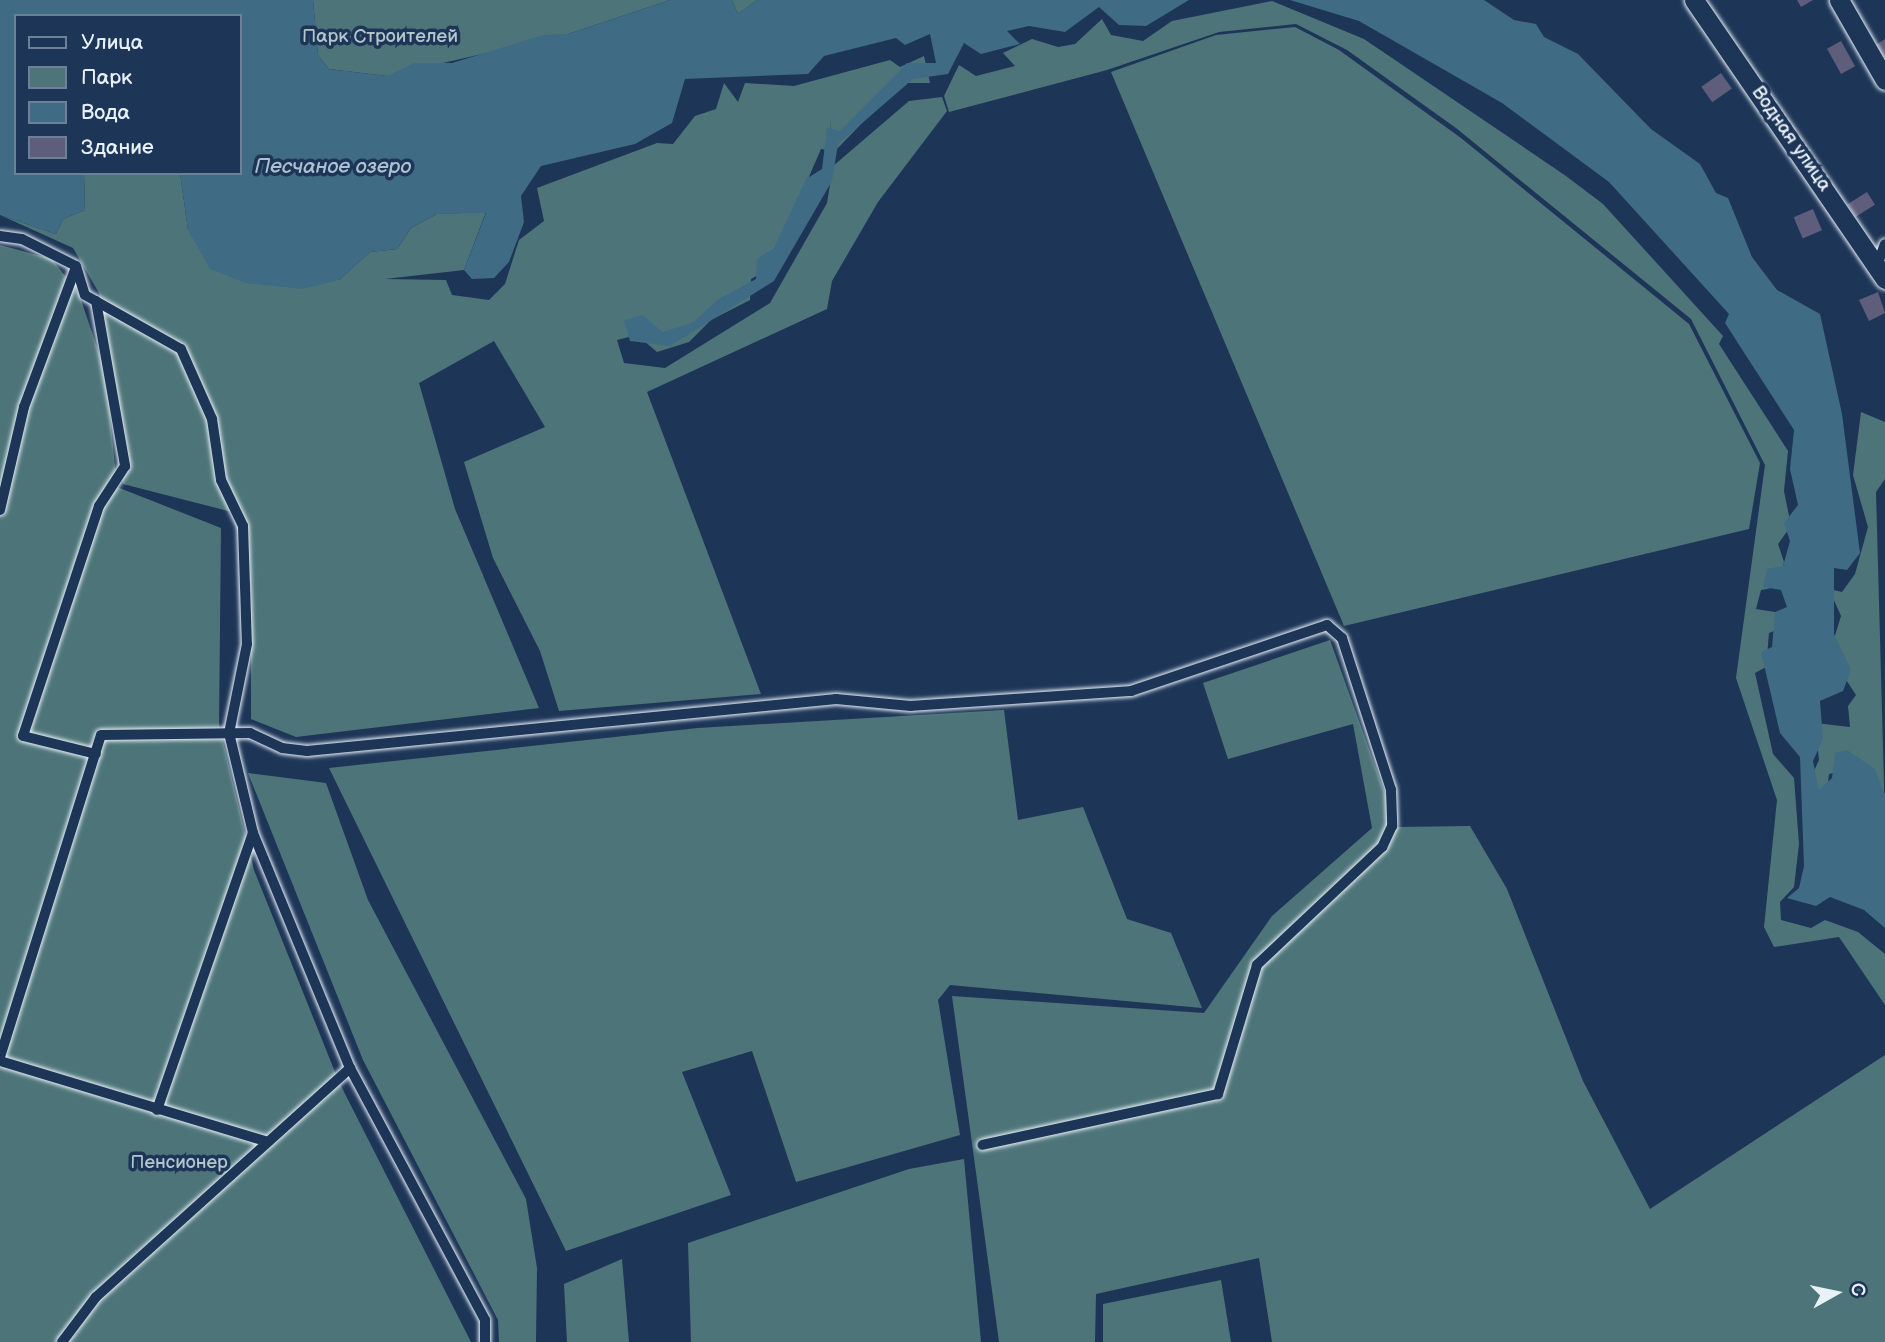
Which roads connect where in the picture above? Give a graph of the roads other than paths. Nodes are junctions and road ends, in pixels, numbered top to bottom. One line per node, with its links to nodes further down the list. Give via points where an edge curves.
1 (1694, 0): 7 (street, Водная улица)
2 (1839, 0): 3 (street)
3 (1885, 80)
4 (0, 236): 6 (lane, via 22,239)
5 (1885, 244): 7 (lane)
6 (76, 266): 8 (lane, via 85,295); 9 (lane, via 24,407)
7 (1881, 271)
8 (96, 301): 10 (lane, via 181,349 212,419 221,480 243,527 247,644); 11 (lane, via 125,466 99,506 23,736)
9 (0, 510)
10 (229, 733): 11 (lane, via 101,735); 12 (lane); 17 (lane, via 307,751 836,699 911,706 1131,691 1327,625 1342,638 1391,790 1392,826 1382,847 1256,965 1218,1094)
11 (96, 754): 13 (lane)
12 (253, 833): 14 (lane); 15 (lane)
13 (0, 1059): 15 (lane)
14 (350, 1068): 16 (lane); 19 (lane, via 485,1320)
15 (157, 1110): 16 (lane)
16 (265, 1141): 18 (lane, via 96,1297)
17 (982, 1145)
18 (62, 1342)
19 (485, 1342)

